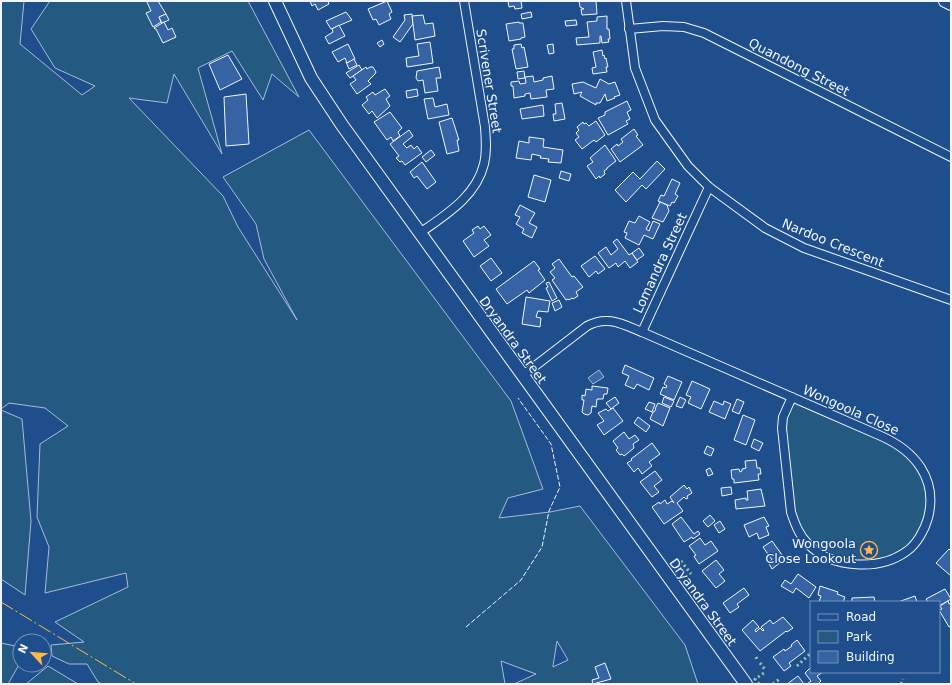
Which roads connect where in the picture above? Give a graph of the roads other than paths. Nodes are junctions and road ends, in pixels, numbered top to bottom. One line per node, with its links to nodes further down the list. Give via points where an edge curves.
1 (275, 1): 9 (street, Dryandra Street, via 311,78)
2 (464, 1): 9 (street, Scrivener Street, via 485,127 484,165 478,180 460,203)
3 (626, 1): 6 (street, Nardoo Crescent)
4 (945, 1): 5 (street)
5 (951, 4)
6 (629, 30): 7 (street, Quandong Street, via 663,26 684,27 704,33); 8 (street, Nardoo Crescent, via 635,68 655,120 688,166)
7 (951, 157)
8 (710, 187): 10 (street, Nardoo Crescent, via 765,228 804,248); 11 (street, Lomandra Street)
9 (420, 233): 12 (street, Dryandra Street)
10 (951, 300)
11 (642, 332): 12 (street, Lomandra Street, via 607,320 596,321); 13 (street, Wongoola Close)
12 (522, 376): 14 (street, Dryandra Street)
13 (792, 397): 13 (street, Wongoola Close, via 783,417 782,428 791,512 800,534 818,552 854,564 880,563 908,550 926,524 930,510 928,484 918,462 891,440)
14 (746, 684)

